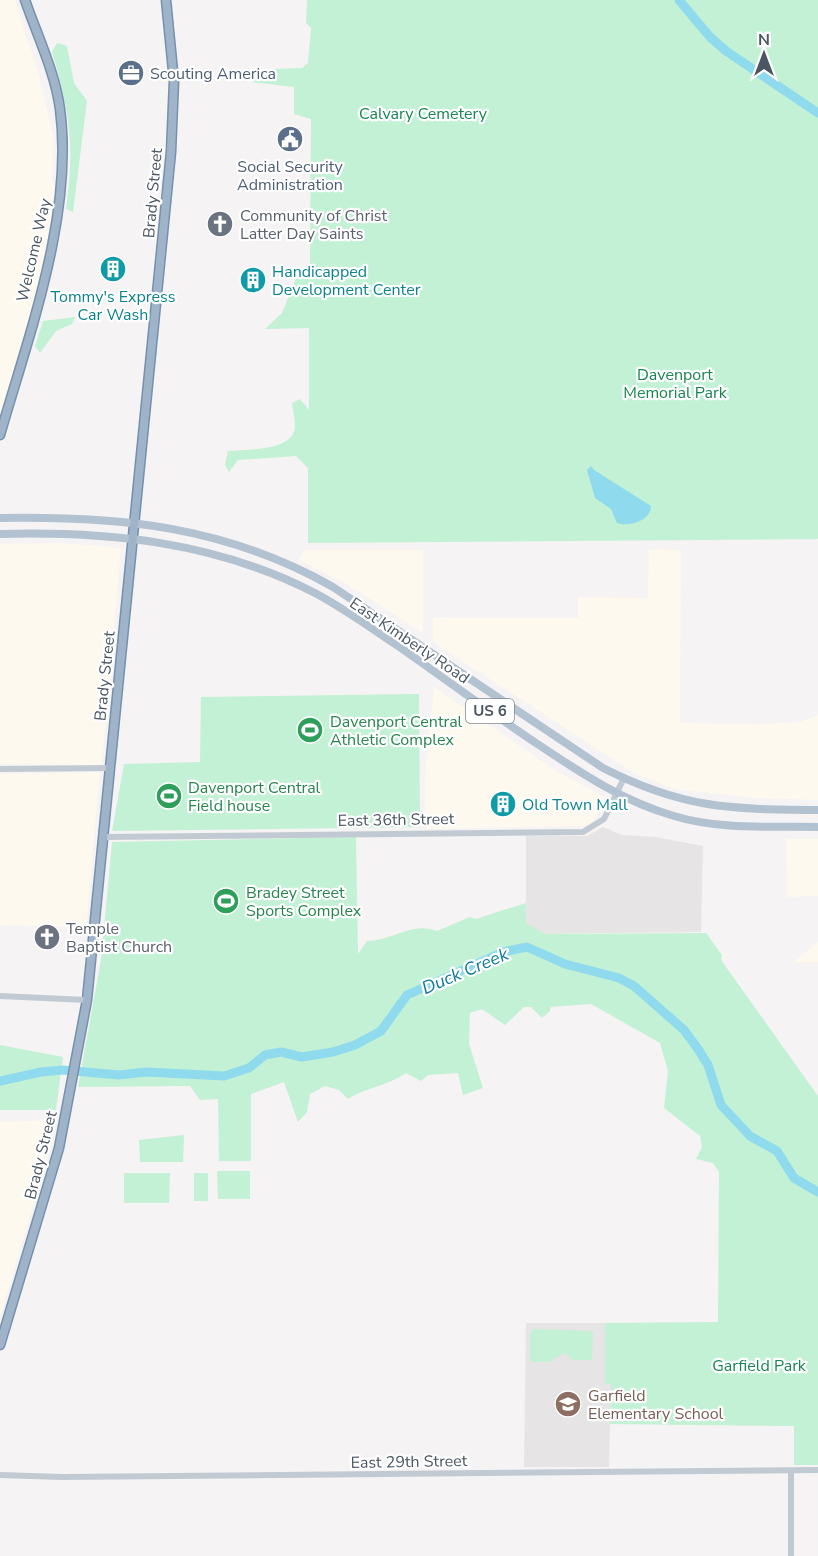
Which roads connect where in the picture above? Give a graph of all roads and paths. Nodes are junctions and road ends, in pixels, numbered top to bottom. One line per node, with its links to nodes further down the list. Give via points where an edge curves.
1 (25, 0): 3 (highway, Welcome Way, via 59,107 63,178 55,230)
2 (166, 0): 5 (highway, Brady Street, via 174,81 172,142)
3 (0, 435)
4 (0, 518): 5 (main road, East Kimberly Road / US 6)
5 (135, 522): 7 (highway, Brady Street); 10 (main road, East Kimberly Road / US 6, via 214,536 308,572)
6 (0, 534): 7 (main road, East Kimberly Road / US 6)
7 (133, 538): 8 (highway, Brady Street); 11 (main road, East Kimberly Road / US 6, via 183,546 232,560 315,593)
8 (111, 768): 9 (street); 14 (highway, Brady Street)
9 (0, 769)
10 (624, 778): 11 (street, East 36th Street); 12 (main road, East Kimberly Road / US 6, via 664,795 708,806)
11 (616, 793): 13 (main road, East Kimberly Road / US 6, via 694,821); 14 (street, East 36th Street, via 604,819 583,832)
12 (818, 810)
13 (818, 827)
14 (104, 837): 16 (highway, Brady Street)
15 (0, 996): 16 (street)
16 (87, 1000): 17 (highway, Brady Street, via 49,1185)
17 (0, 1345)
18 (818, 1470): 19 (street, East 29th Street)
19 (791, 1471): 20 (street, East 29th Street); 21 (street)
20 (0, 1475)
21 (791, 1556)

